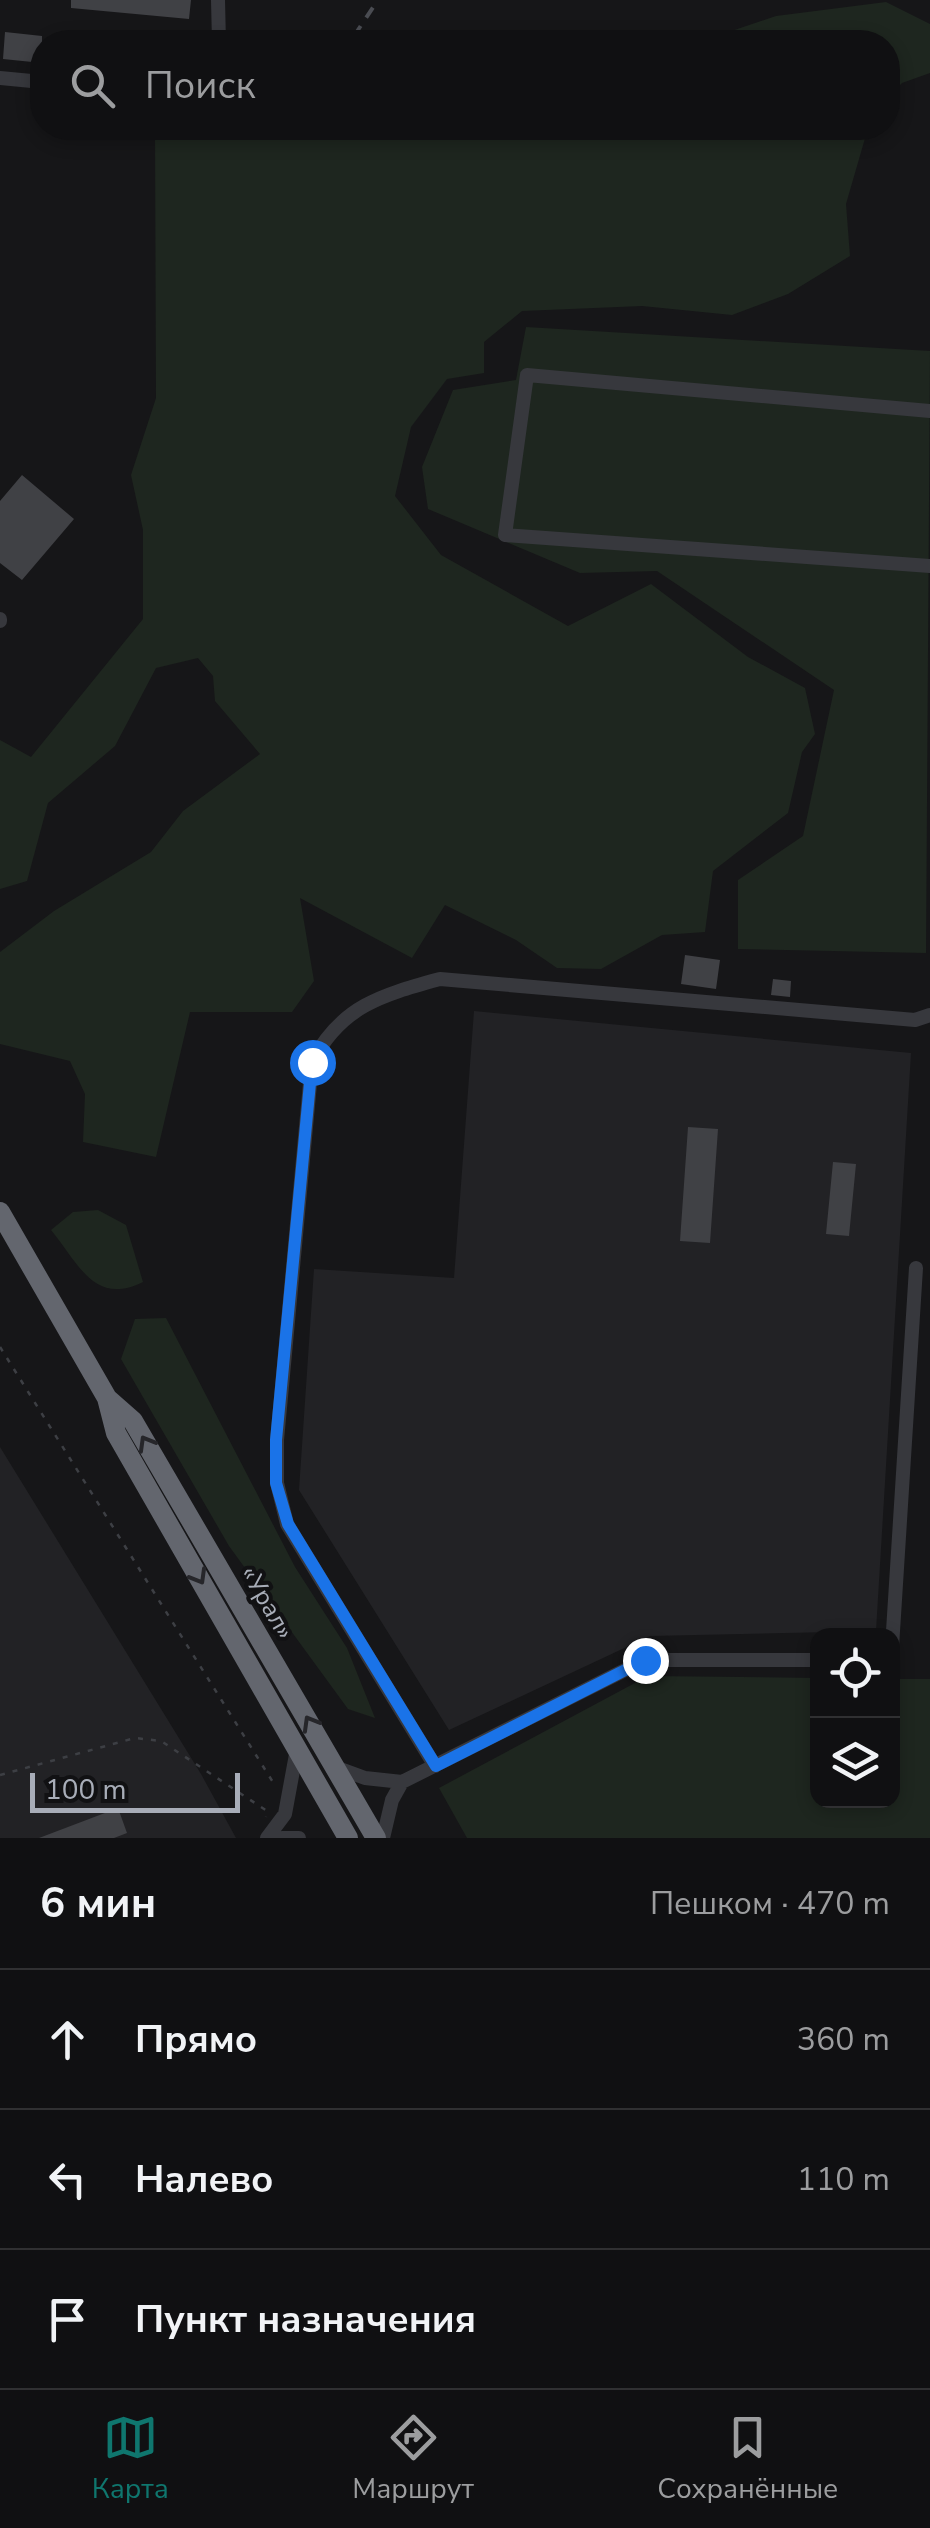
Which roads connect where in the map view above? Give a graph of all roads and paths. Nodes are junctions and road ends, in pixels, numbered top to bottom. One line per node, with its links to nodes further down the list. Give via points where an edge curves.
1 (218, 0): 2 (street)
2 (219, 30)
3 (0, 78): 4 (street)
4 (30, 81)
5 (930, 410): 6 (street, via 528,375 505,535)
6 (930, 566)
7 (930, 1015): 16 (street, via 915,1020 440,979 354,1010 328,1032 312,1062 276,1483 288,1524)
8 (0, 1212): 11 (highway, «Урал»)
9 (916, 1268): 12 (street)
10 (0, 1348): 19 (path)
11 (107, 1398): 14 (highway, «Урал», one-way to 14, via 116,1433); 15 (highway, «Урал», one-way to 11, via 133,1421)
12 (893, 1628)
13 (810, 1660): 16 (street, via 645,1660)
14 (297, 1748): 19 (street); 23 (highway, «Урал»)
15 (335, 1766): 18 (street); 24 (highway, «Урал»)
16 (436, 1766): 18 (street)
17 (0, 1775): 20 (path, via 135,1738 161,1741 267,1812)
18 (402, 1782): 24 (street)
19 (287, 1805): 20 (street)
20 (267, 1831)
21 (282, 1838): 22 (street)
22 (299, 1838)
23 (348, 1838)
24 (380, 1838)

